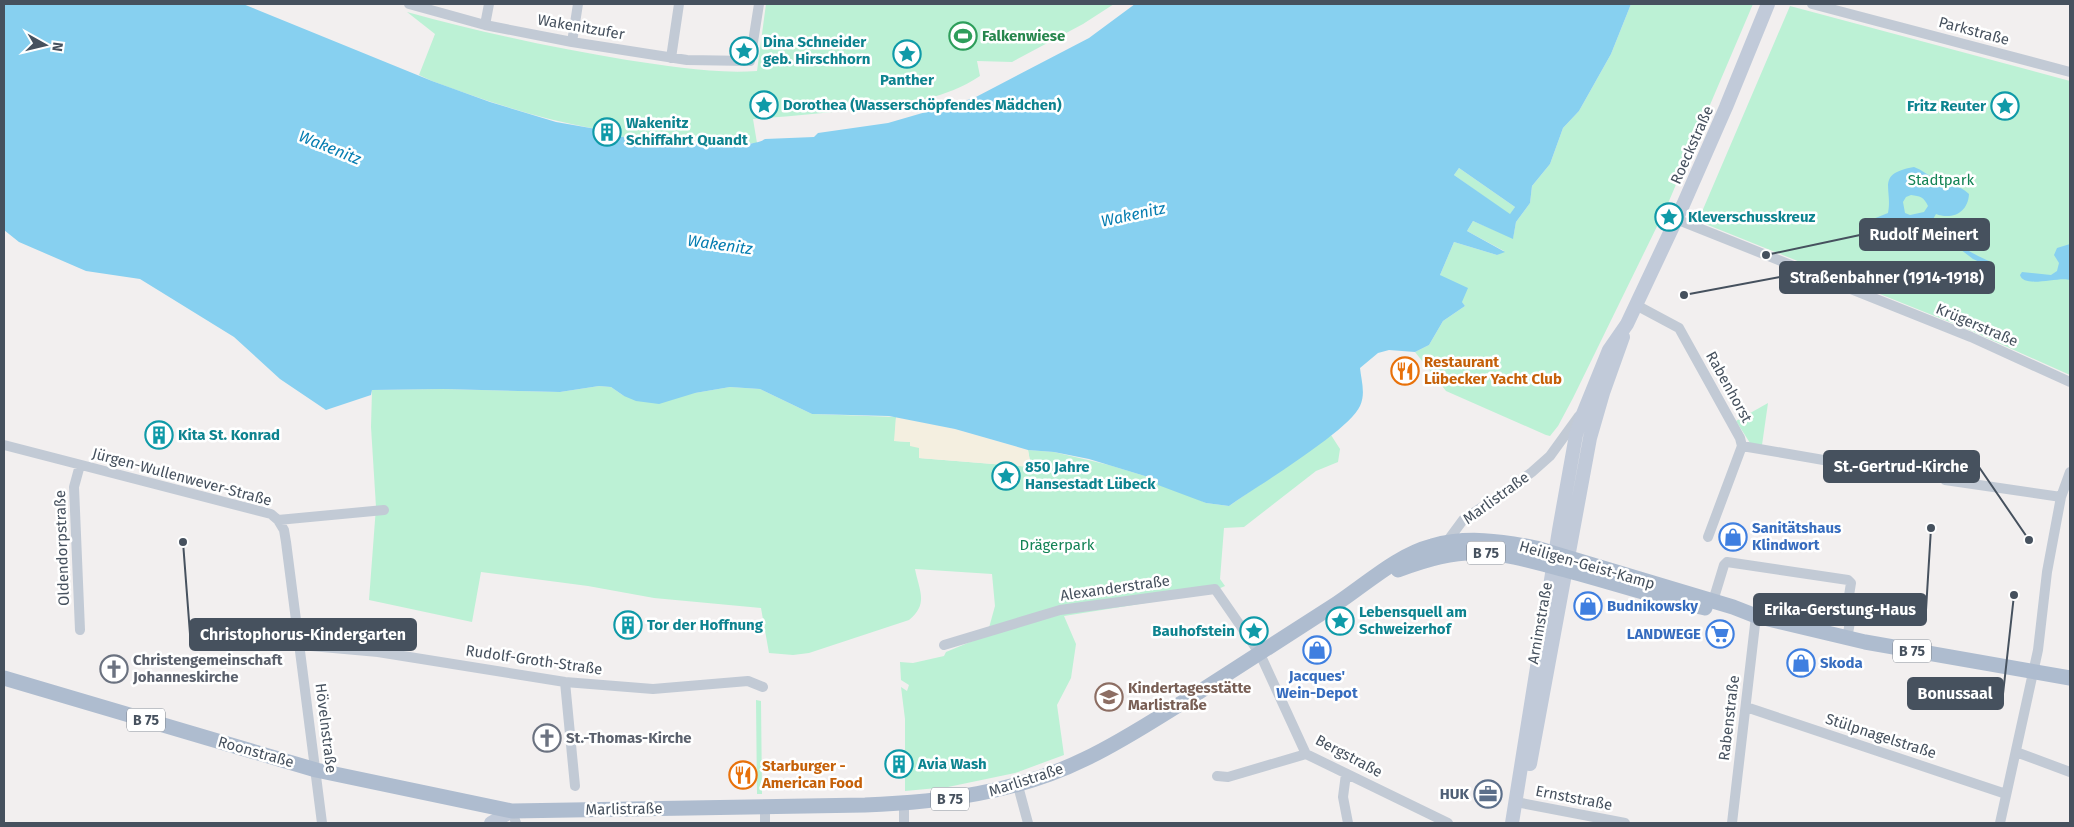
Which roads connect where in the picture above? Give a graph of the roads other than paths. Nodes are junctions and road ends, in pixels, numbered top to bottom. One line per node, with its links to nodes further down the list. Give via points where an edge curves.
1 (409, 4): 8 (street, Wakenitzufer)
2 (489, 4): 8 (street)
3 (578, 4): 9 (street)
4 (679, 4): 10 (street)
5 (758, 4): 10 (street, Wakenitzufer, via 750,61)
6 (1768, 4): 12 (main road, Roeckstraße)
7 (1812, 4): 11 (street, Parkstraße)
8 (485, 25): 9 (street, Wakenitzufer)
9 (572, 42): 10 (street, Wakenitzufer)
10 (670, 58)
11 (2070, 72)
12 (1676, 219): 13 (main road, Roeckstraße); 15 (street, Krügerstraße, via 1971,337)
13 (1636, 305): 14 (main road, Roeckstraße); 18 (street, Rabenhorst, via 1679,328)
14 (1627, 324): 16 (main road, Roeckstraße, via 1609,350); 21 (main road, Roeckstraße, via 1603,393)
15 (2070, 382)
16 (1586, 405): 19 (street, Roeckstraße); 20 (main road, Roeckstraße)
17 (4, 445): 23 (street, Jürgen-Wullenwever-Straße)
18 (1742, 446): 22 (street); 29 (street, Rabenhorst)
19 (1553, 453): 20 (street); 30 (street, Marlistraße, via 1509,489 1462,520)
20 (1572, 457): 21 (street); 32 (main road, Arnimstraße)
21 (1586, 462): 32 (main road, Arnimstraße)
22 (1835, 462)
23 (80, 465): 28 (street, Jürgen-Wullenwever-Straße, via 271,514); 35 (street, Oldendorpstraße, via 74,486)
24 (2070, 472): 26 (street)
25 (1945, 480): 26 (street)
26 (2061, 497): 40 (street)
27 (384, 510): 28 (street, Jürgen-Wullenwever-Straße)
28 (278, 520): 37 (street, Hövelnstraße, via 284,530)
29 (1708, 537)
30 (1446, 543): 31 (main road, Heiligen-Geist-Kamp / B 75, via 1431,546); 32 (main road, Heiligen-Geist-Kamp / B 75, via 1503,542 1536,548)
31 (1417, 557): 32 (main road, Heiligen-Geist-Kamp / B 75, via 1484,553); 39 (main road, Marlistraße / B 75, via 1365,585)
32 (1561, 562): 33 (main road, Heiligen-Geist-Kamp / B 75); 34 (main road, Heiligen-Geist-Kamp / B 75, via 1670,600 1731,614); 55 (main road, Arnimstraße, via 1520,766)
33 (1713, 601): 34 (main road, Heiligen-Geist-Kamp / B 75); 36 (street, via 1727,562 1851,581)
34 (1756, 616): 36 (main road, Heiligen-Geist-Kamp / B 75); 45 (street, Rabenstraße)
35 (80, 630)
36 (1847, 638): 40 (main road, Heiligen-Geist-Kamp / B 75)
37 (300, 645): 43 (street, Rudolf-Groth-Straße, via 378,652); 48 (street, Hövelnstraße)
38 (944, 645): 39 (street, Alexanderstraße, via 1060,610 1215,589)
39 (1260, 654): 47 (street, Bergstraße); 53 (main road, Marlistraße / B 75, via 1131,735 1084,760)
40 (2034, 672): 42 (main road, Heiligen-Geist-Kamp / B 75); 46 (street)
41 (4, 678): 48 (main road, Roonstraße / B 75)
42 (2070, 678)
43 (565, 682): 44 (street, Rudolf-Groth-Straße, via 653,689 748,681); 52 (street)
44 (763, 687)
45 (1746, 707): 54 (street, Stülpnagelstraße); 68 (street, Rabenstraße)
46 (2016, 752): 49 (street); 54 (street)
47 (1306, 754): 50 (street, Bergstraße); 51 (street, via 1228,777)
48 (316, 770): 58 (main road, Roonstraße / B 75); 59 (street, Hövelnstraße)
49 (2070, 772)
50 (1346, 774): 64 (street, via 1343,797); 65 (street, Bergstraße)
51 (1216, 776)
52 (575, 786)
53 (1018, 786): 56 (main road, Marlistraße / B 75); 63 (street)
54 (2006, 794): 69 (street)
55 (1516, 802): 66 (main road, Arnimstraße); 67 (street, Ernststraße)
56 (904, 804): 57 (main road, Marlistraße / B 75); 62 (street)
57 (765, 807): 58 (main road, Marlistraße / B 75); 61 (street)
58 (514, 817): 60 (main road)
59 (322, 823)
60 (491, 823)
61 (765, 823)
62 (904, 823)
63 (1028, 823)
64 (1348, 823)
65 (1448, 823)
66 (1512, 823)
67 (1625, 823)
68 (1732, 823)
69 (2000, 823)

